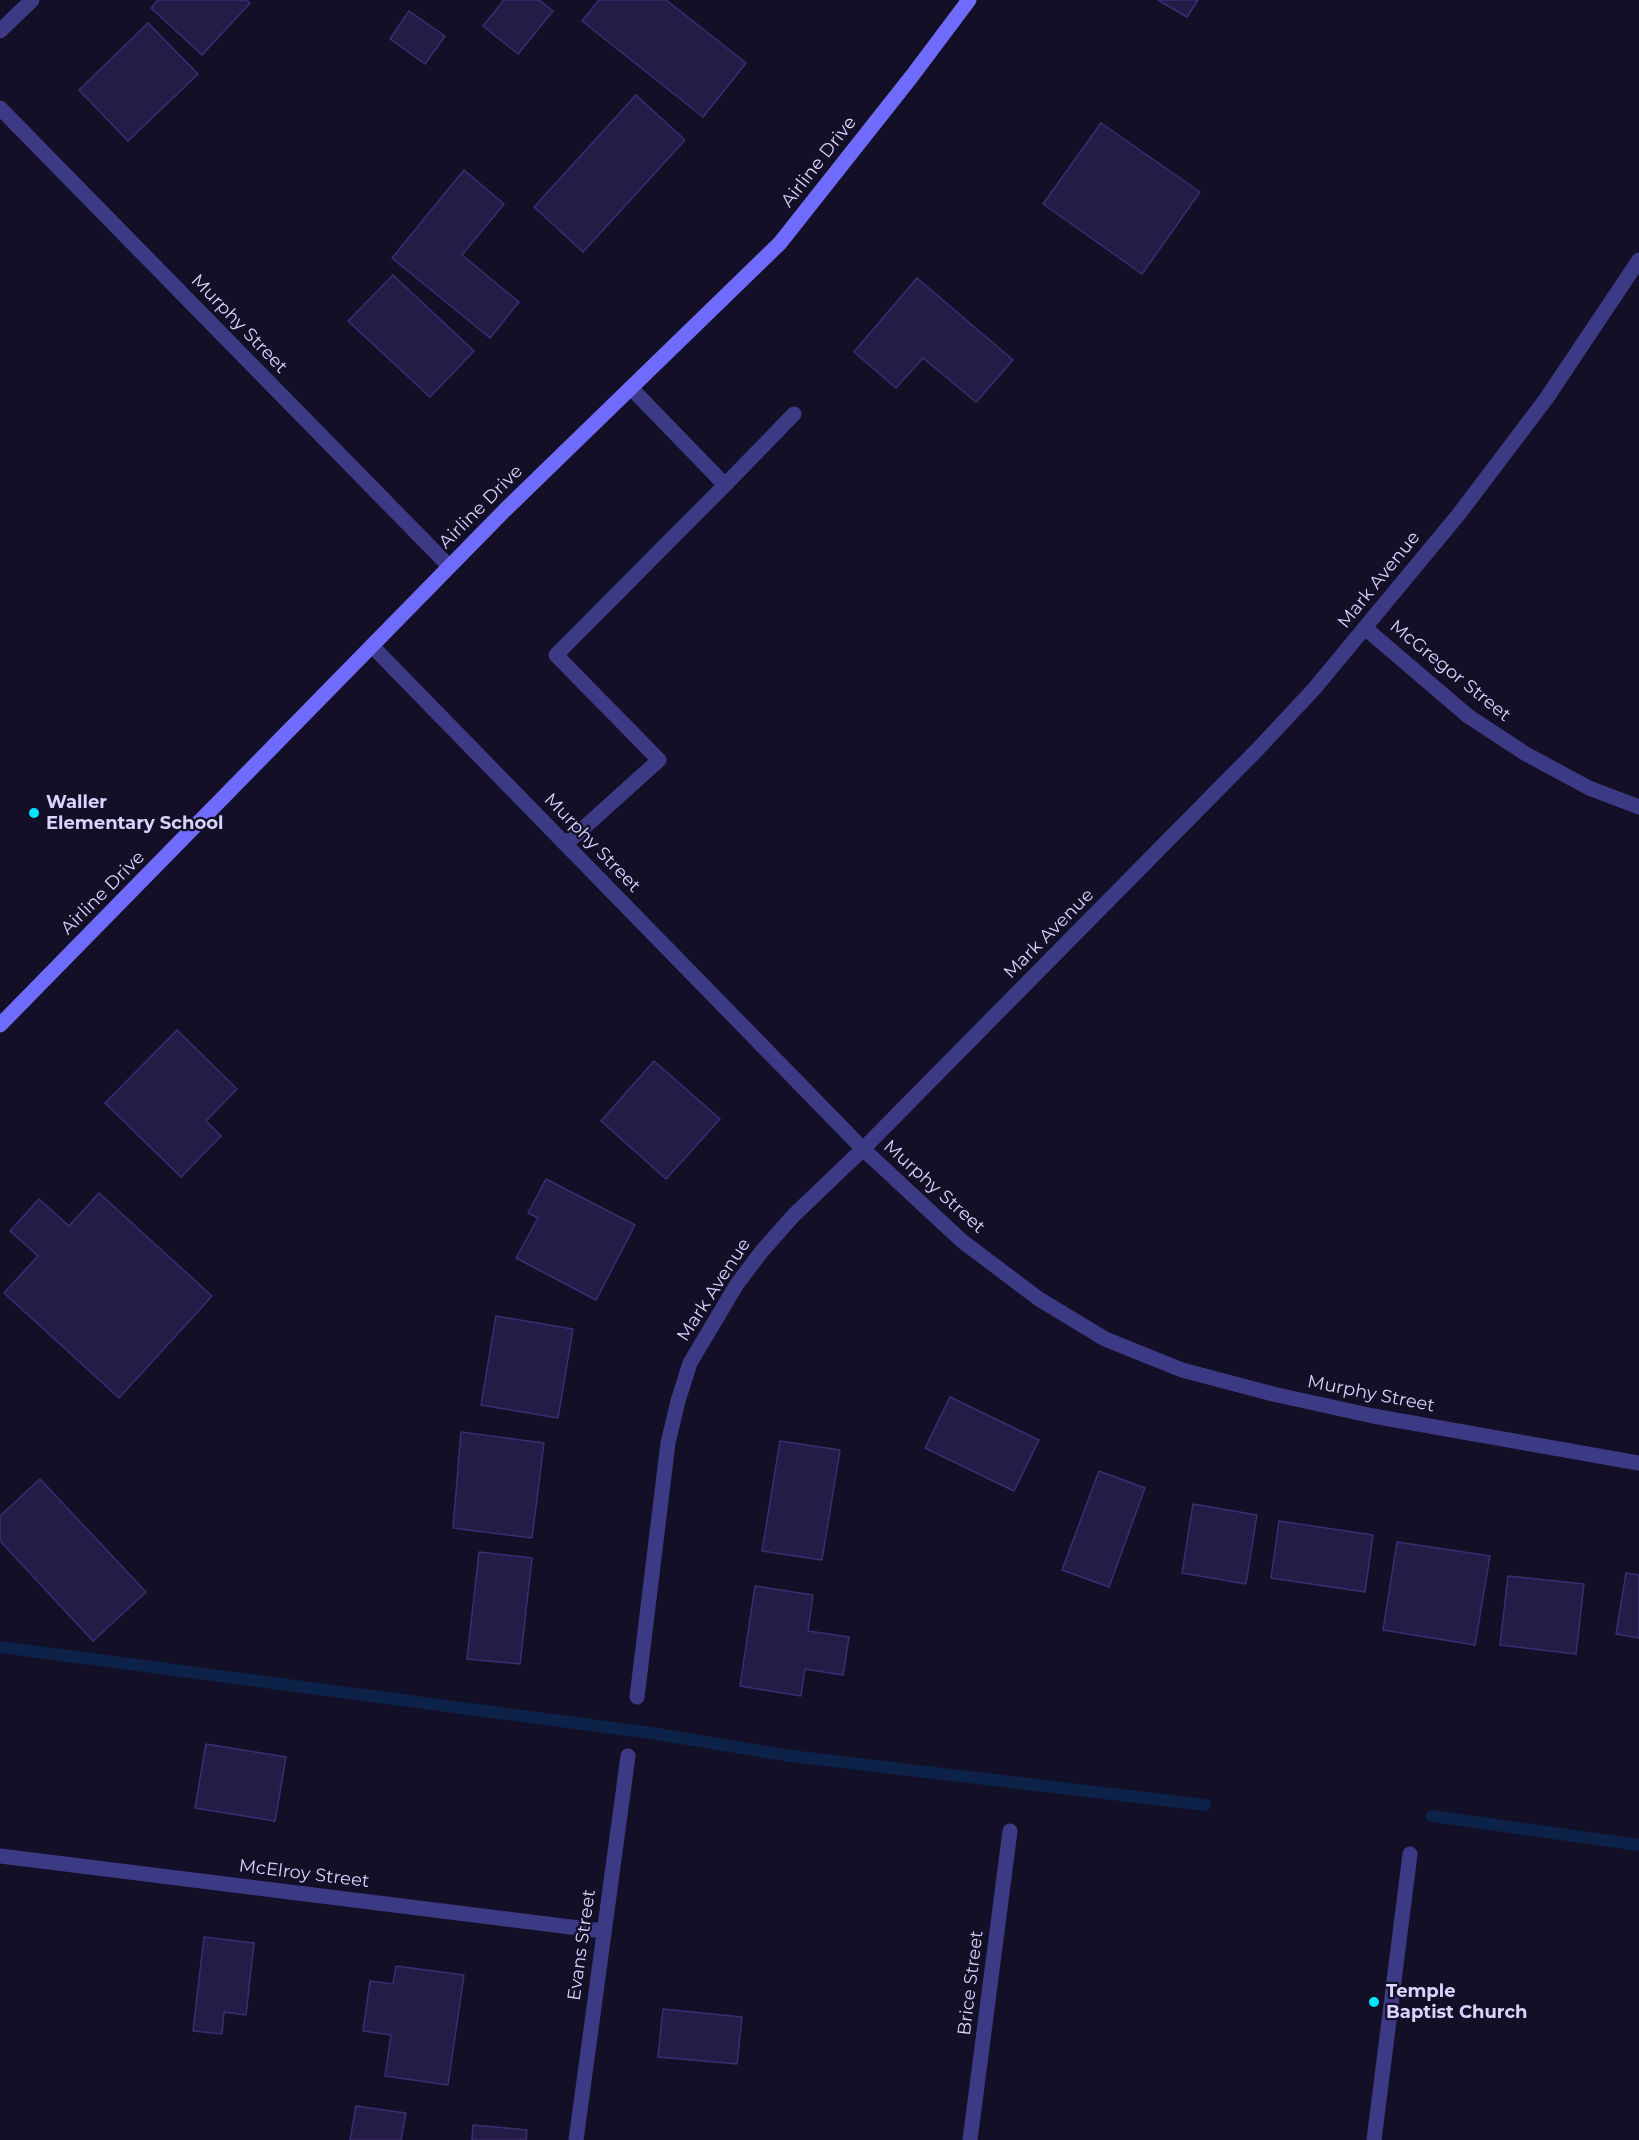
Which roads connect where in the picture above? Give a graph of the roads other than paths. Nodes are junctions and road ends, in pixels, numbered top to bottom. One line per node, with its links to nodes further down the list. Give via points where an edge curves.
1 (32, 0): 3 (street)
2 (969, 0): 6 (main road, Airline Drive, via 780,243)
3 (0, 31)
4 (0, 108): 9 (street, Murphy Street)
5 (1639, 260): 10 (street, Mark Avenue, via 1546,399 1459,514)
6 (631, 388): 8 (street); 9 (main road, Airline Drive)
7 (794, 414): 8 (street)
8 (725, 485): 13 (street, via 556,655 659,760)
9 (449, 566): 11 (main road, Airline Drive)
10 (1365, 628): 12 (street, McGregor Street, via 1468,716 1526,754 1589,788); 15 (street, Mark Avenue, via 1257,750)
11 (372, 646): 13 (street, Murphy Street); 14 (main road, Airline Drive)
12 (1639, 807)
13 (566, 844): 15 (street, Murphy Street)
14 (0, 1025)
15 (863, 1149): 16 (street, Murphy Street, via 962,1241 1039,1299 1105,1339 1182,1370 1273,1394 1373,1416); 17 (street, Mark Avenue, via 762,1251 724,1304 690,1363 668,1443)
16 (1639, 1463)
17 (637, 1697)
18 (628, 1756): 22 (street, Evans Street)
19 (1010, 1831): 24 (street, Brice Street)
20 (1410, 1854): 25 (street)
21 (0, 1856): 22 (street, McElroy Street)
22 (603, 1931): 23 (street, Evans Street)
23 (576, 2140)
24 (970, 2140)
25 (1374, 2140)

